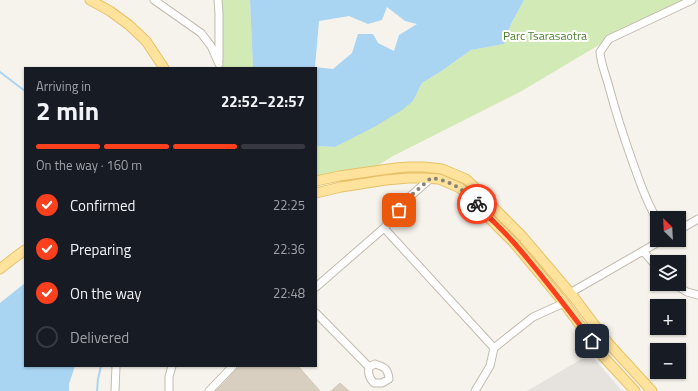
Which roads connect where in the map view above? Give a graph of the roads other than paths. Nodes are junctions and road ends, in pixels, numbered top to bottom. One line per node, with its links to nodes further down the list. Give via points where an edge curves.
1 (90, 0): 6 (main road, via 129,25 146,41)
2 (154, 0): 5 (street, via 201,33 211,46)
3 (218, 0): 5 (street)
4 (692, 0): 10 (street, via 609,39 600,52 618,121)
5 (219, 66)
6 (163, 67)
7 (431, 178): 9 (main road, via 397,178); 13 (street, via 406,200); 23 (main road, via 460,188 472,198 514,243)
8 (317, 181): 21 (main road, via 396,168 424,167 451,172 466,179 479,191 522,236)
9 (317, 193)
10 (652, 211)
11 (698, 219): 12 (street)
12 (686, 226)
13 (384, 228): 19 (street); 25 (street)
14 (650, 247): 16 (street)
15 (24, 251): 18 (main road)
16 (643, 251): 17 (street); 21 (street)
17 (650, 259)
18 (0, 269)
19 (317, 287)
20 (685, 291): 22 (street)
21 (570, 293): 35 (main road, via 609,344)
22 (698, 295)
23 (562, 301): 25 (street, via 533,318); 34 (main road, via 600,352)
24 (317, 314): 29 (street)
25 (494, 348): 33 (street, via 490,366)
26 (116, 367): 30 (street)
27 (172, 367): 31 (street)
28 (232, 367): 32 (street)
29 (369, 367)
30 (115, 391)
31 (169, 391)
32 (209, 391)
33 (475, 391)
34 (635, 391)
35 (652, 391)

